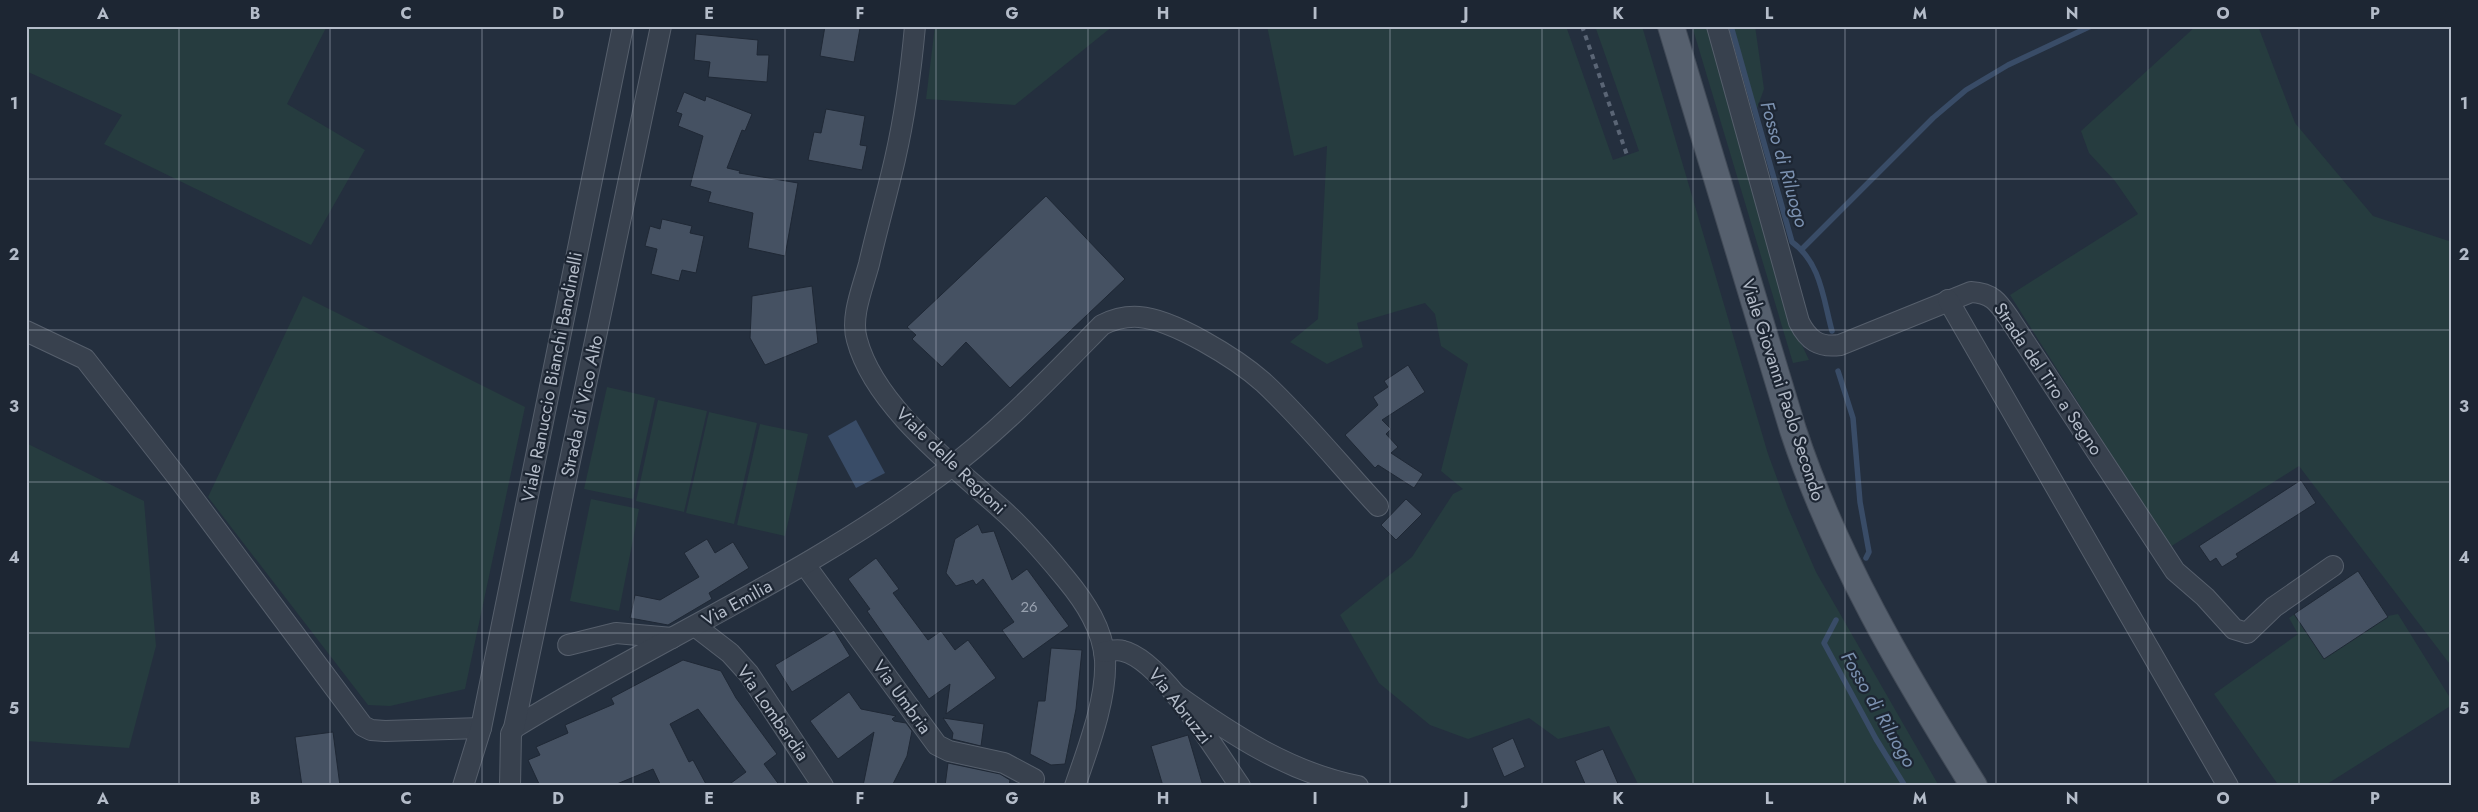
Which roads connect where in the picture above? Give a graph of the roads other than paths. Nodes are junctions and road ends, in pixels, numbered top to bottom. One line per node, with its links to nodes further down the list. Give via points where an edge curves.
1 (623, 26): 17 (street, Viale Ranuccio Bianchi Bandinelli)
2 (661, 26): 18 (street, Strada di Vico Alto)
3 (915, 26): 8 (street, Viale delle Regioni, via 899,139 859,301 856,337 866,365 890,401)
4 (1671, 26): 27 (main road, Viale Giovanni Paolo Secondo, via 1815,493 1852,574 1888,641)
5 (1717, 26): 6 (street, Strada del Tiro a Segno, via 1797,312 1808,336 1824,346 1840,345)
6 (1948, 300): 11 (street, Strada del Tiro a Segno, via 1972,292 1996,299 2175,571 2234,629 2247,634 2274,608); 28 (street)
7 (26, 332): 17 (street, via 85,359 363,726 376,731)
8 (953, 466): 9 (street, Via Emilia, via 1014,414 1102,325 1113,319 1141,317 1184,332 1250,372 1285,404); 10 (street, Via Emilia); 15 (street, Viale delle Regioni, via 1010,518 1062,574 1091,615)
9 (1378, 506)
10 (805, 565): 12 (street, Via Emilia); 19 (street, Via Umbria, via 938,745 949,751 1004,763)
11 (2333, 566)
12 (695, 626): 13 (street, Via Emilia); 23 (street, Via Lombardia, via 730,653 749,674)
13 (672, 638): 14 (street, via 616,633); 18 (street, Via Emilia)
14 (568, 645)
15 (1104, 652): 16 (street, Via Abruzzi, via 1122,650 1138,658); 24 (street, Viale delle Regioni, via 1102,691)
16 (1175, 694): 25 (street, Via Abruzzi); 26 (street, via 1223,728 1273,756 1324,778)
17 (481, 728): 20 (street, Viale Ranuccio Bianchi Bandinelli); 21 (street, Viale Ranuccio Bianchi Bandinelli)
18 (514, 728): 22 (street, Strada di Vico Alto, via 509,744)
19 (1034, 779)
20 (463, 786)
21 (479, 786)
22 (510, 786)
23 (823, 786)
24 (1076, 786)
25 (1240, 786)
26 (1358, 786)
27 (1974, 786)
28 (2228, 786)

